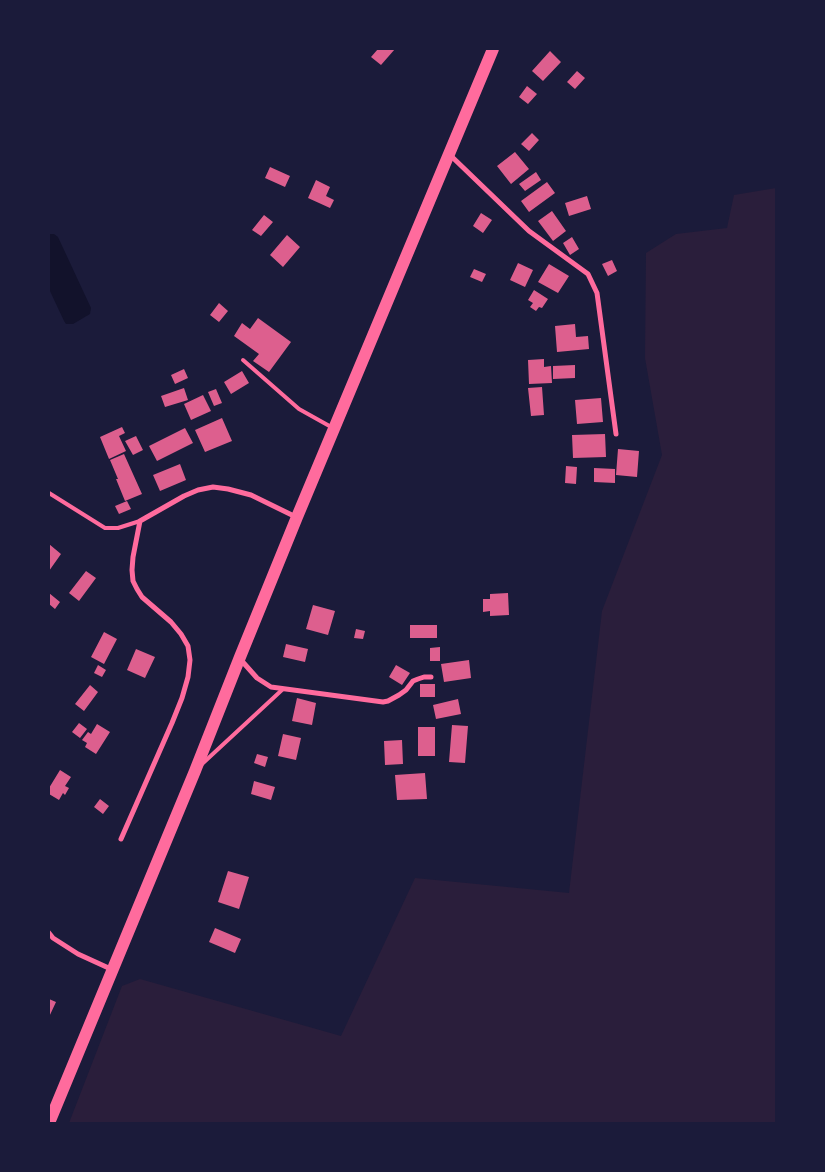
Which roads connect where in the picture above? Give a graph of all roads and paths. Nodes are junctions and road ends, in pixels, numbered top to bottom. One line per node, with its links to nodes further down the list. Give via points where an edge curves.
1 (493, 49): 2 (main road)
2 (448, 154): 4 (main road); 5 (street, via 529,231 588,274 597,293)
3 (243, 360): 4 (lane, via 299,410)
4 (334, 428): 7 (main road)
5 (616, 434)
6 (49, 493): 8 (lane, via 105,528 118,528)
7 (297, 517): 8 (street, via 251,495 214,487 184,496); 9 (main road)
8 (140, 521): 13 (street, via 133,557 133,581 142,597 181,634 188,646 190,660 188,677 175,715)
9 (240, 657): 11 (street, via 264,683); 12 (main road)
10 (431, 677): 11 (street, via 418,678 399,695 383,702)
11 (283, 689): 12 (lane)
12 (195, 770): 15 (main road)
13 (121, 839)
14 (49, 933): 15 (street, via 78,954)
15 (113, 970): 16 (main road)
16 (49, 1123)

